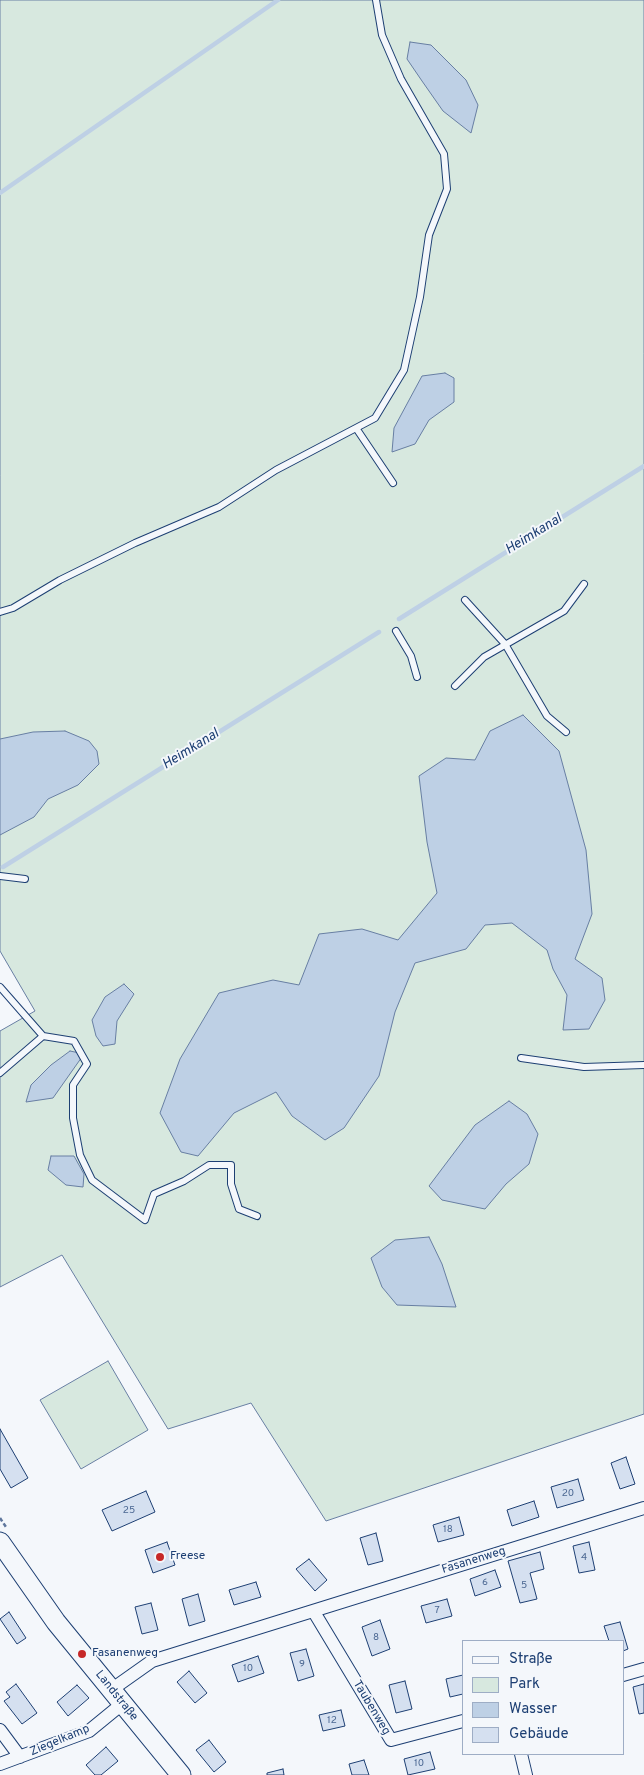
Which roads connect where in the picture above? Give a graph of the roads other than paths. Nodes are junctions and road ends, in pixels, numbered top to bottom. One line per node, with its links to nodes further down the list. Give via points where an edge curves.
1 (376, 0): 2 (lane, via 382,35 401,79 444,154 447,190 429,235 404,370 374,418)
2 (356, 428): 3 (lane); 6 (lane, via 276,470 219,507 135,543)
3 (393, 483)
4 (584, 584): 8 (lane, via 564,611)
5 (465, 600): 8 (lane)
6 (0, 612)
7 (396, 631): 9 (lane, via 411,656)
8 (506, 645): 10 (lane, via 484,657); 11 (lane, via 547,716)
9 (417, 677)
10 (455, 686)
11 (566, 732)
12 (0, 876): 13 (lane)
13 (24, 879)
14 (0, 987): 15 (lane)
15 (42, 1036): 18 (lane); 19 (lane, via 74,1041 87,1064 73,1085 73,1118 80,1155 92,1180 145,1220 154,1194 184,1181 209,1164 231,1165 231,1184 239,1209)
16 (521, 1058): 17 (lane, via 584,1066)
17 (644, 1065)
18 (0, 1073)
19 (257, 1216)
20 (644, 1508): 22 (street, Fasanenweg)
21 (0, 1542): 25 (street, Landstraße, via 56,1622)
22 (314, 1612): 25 (street, Fasanenweg, via 152,1661); 26 (street, Taubenweg, via 390,1740)
23 (644, 1670): 24 (street)
24 (624, 1676)
25 (117, 1697): 29 (street, Ziegelkamp, via 89,1731); 31 (street, Landstraße)
26 (462, 1720)
27 (0, 1730): 29 (street, Ziegelkamp)
28 (520, 1755): 32 (street)
29 (20, 1758): 30 (street, Ziegelkamp)
30 (0, 1764)
31 (181, 1775)
32 (526, 1775)

